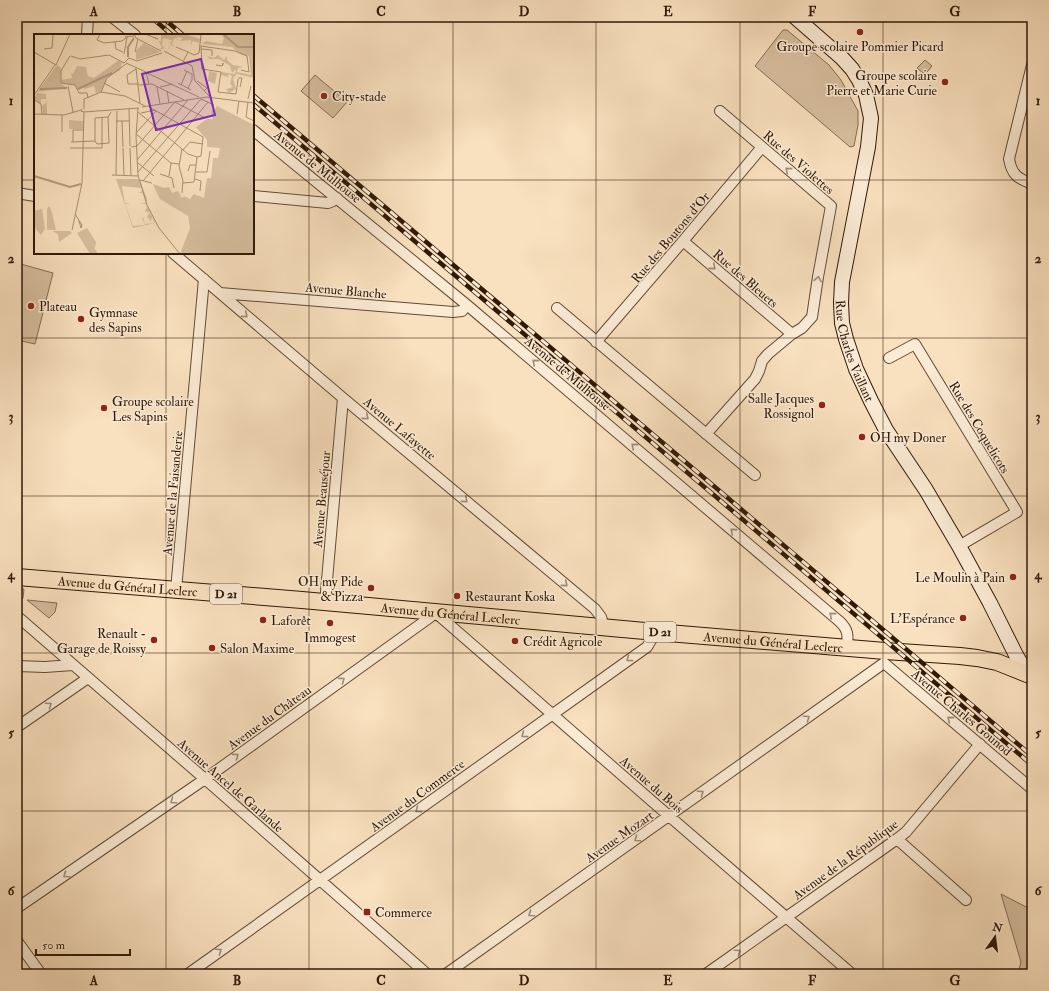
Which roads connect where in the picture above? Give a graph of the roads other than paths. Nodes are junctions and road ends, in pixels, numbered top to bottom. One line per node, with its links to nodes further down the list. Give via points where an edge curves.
1 (88, 17): 4 (street)
2 (112, 17): 5 (street)
3 (795, 17): 27 (main road, Rue Charles Vaillant, via 852,69 866,95 872,118 842,282 841,309 846,339 856,369 886,430)
4 (87, 34)
5 (134, 34)
6 (1032, 65): 10 (street, via 1009,159 1013,172)
7 (720, 111): 9 (street, Rue des Violettes)
8 (254, 131): 14 (street, Avenue de Mulhouse)
9 (762, 147): 15 (street, Rue des Boutons d'Or); 21 (street, Rue des Violettes, one-way to 9, via 812,318 831,206)
10 (1032, 184)
11 (17, 193): 12 (street)
12 (34, 196)
13 (254, 196): 14 (street, via 328,203)
14 (337, 198): 19 (street, Avenue de Mulhouse)
15 (684, 241): 21 (street, Rue des Bleuets, one-way to 21); 22 (street, Rue des Boutons d'Or)
16 (174, 254): 17 (street, Avenue Lafayette)
17 (204, 279): 18 (street, Avenue Lafayette); 29 (street, Avenue de la Faisanderie)
18 (220, 293): 19 (street, Avenue Blanche, via 452,312 462,311); 24 (street, Avenue Lafayette, one-way to 24)
19 (468, 305): 35 (street, Avenue de Mulhouse, one-way to 19, via 846,628 839,621)
20 (557, 308): 22 (street)
21 (792, 334): 25 (street, via 768,354 762,361 755,379)
22 (596, 342): 25 (street)
23 (889, 358): 27 (street, Rue des Coquelicots, via 915,344 1017,512)
24 (343, 398): 30 (street, Avenue Beauséjour); 33 (street, Avenue Lafayette, one-way to 33, via 593,607 601,617)
25 (706, 434): 26 (street)
26 (755, 475)
27 (959, 546): 39 (main road, Rue Charles Vaillant, via 1016,655)
28 (17, 576): 29 (main road, Avenue du Général Leclerc / D 21)
29 (176, 590): 30 (main road, Avenue du Général Leclerc / D 21)
30 (325, 602): 31 (main road, Avenue du Général Leclerc / D 21)
31 (436, 613): 33 (main road, Avenue du Général Leclerc / D 21); 41 (street, Avenue du Bois); 44 (street, Avenue du Château, one-way to 31)
32 (17, 616): 37 (street, Avenue Ancel de Garlande)
33 (604, 627): 34 (main road, Avenue du Général Leclerc / D 21)
34 (656, 632): 35 (main road, Avenue du Général Leclerc / D 21); 41 (street, Avenue du Commerce, one-way to 41, via 647,647)
35 (847, 648): 36 (main road, Avenue du Général Leclerc / D 21)
36 (884, 657): 39 (main road, D 21, via 977,658 998,662); 43 (street, Avenue Charles Gounod, one-way to 36); 46 (street, Avenue Mozart, one-way to 36)
37 (73, 665): 38 (street); 40 (street, Avenue Ancel de Garlande)
38 (17, 666)
39 (1030, 675)
40 (88, 678): 42 (street, one-way to 40); 44 (street, Avenue Ancel de Garlande)
41 (552, 714): 46 (street, Avenue du Bois); 48 (street, Avenue du Commerce, one-way to 48)
42 (17, 727)
43 (980, 744): 45 (street, Avenue Charles Gounod); 47 (street, Avenue de la République)
44 (205, 779): 48 (street, Avenue Ancel de Garlande); 50 (street, Avenue du Château, one-way to 50)
45 (1032, 789)
46 (669, 816): 51 (street, Avenue du Bois); 56 (street, Avenue Mozart, one-way to 56)
47 (897, 840): 49 (street); 51 (street, Avenue de la République)
48 (320, 880): 54 (street, Avenue du Commerce, one-way to 48); 55 (street, Avenue Ancel de Garlande)
49 (966, 900)
50 (17, 908)
51 (787, 918): 57 (street, Avenue de la République, one-way to 51); 58 (street, Avenue du Bois)
52 (17, 941): 53 (street)
53 (41, 974)
54 (188, 974)
55 (427, 974)
56 (446, 974)
57 (706, 974)
58 (852, 974)

